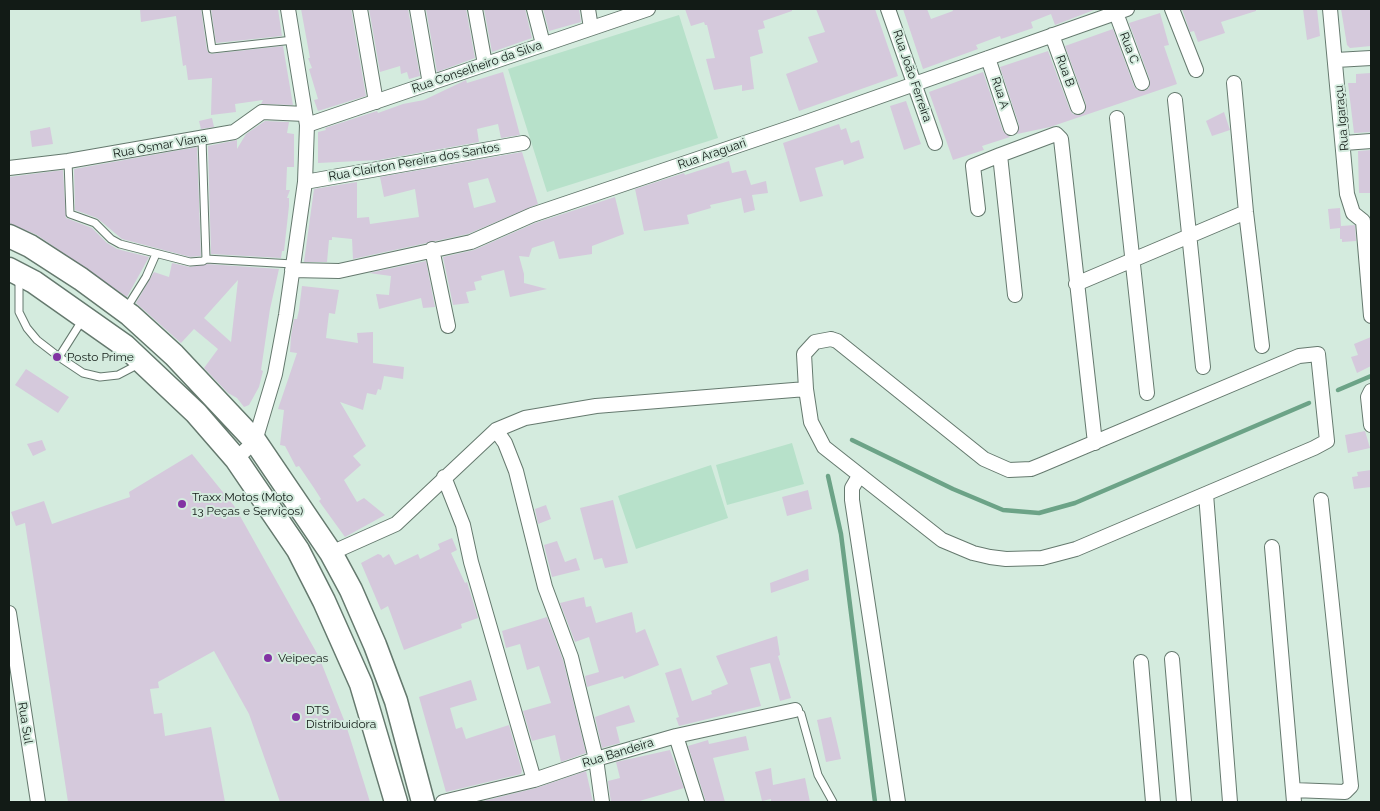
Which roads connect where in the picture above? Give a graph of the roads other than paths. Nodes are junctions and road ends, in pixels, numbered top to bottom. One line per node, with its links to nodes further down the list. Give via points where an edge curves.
1 (206, 9): 15 (lane, via 212,49)
2 (288, 9): 15 (street)
3 (360, 9): 27 (street)
4 (417, 9): 24 (street)
5 (475, 9): 20 (street)
6 (534, 9): 16 (street)
7 (588, 9): 13 (street)
8 (647, 9): 13 (street, Rua Conselheiro da Silva)
9 (888, 9): 25 (street, Rua João Ferreira)
10 (1172, 9): 21 (street)
11 (1330, 9): 19 (street, Rua Igaraçu)
12 (1121, 11): 14 (street, Rua Araguari); 22 (street, Rua C)
13 (592, 28): 16 (street, Rua Conselheiro da Silva)
14 (1052, 35): 17 (street, Rua Araguari); 28 (street, Rua B)
15 (293, 40): 30 (street)
16 (543, 44): 20 (street, Rua Conselheiro da Silva)
17 (988, 58): 25 (street, Rua Araguari); 31 (street, Rua A)
18 (1371, 58): 19 (street)
19 (1336, 60): 36 (street, Rua Igaraçu)
20 (485, 64): 24 (street, Rua Conselheiro da Silva)
21 (1196, 70)
22 (1142, 83)
23 (1234, 83): 42 (street)
24 (430, 84): 27 (street, Rua Conselheiro da Silva)
25 (915, 84): 35 (street, Rua João Ferreira); 46 (street, Rua Araguari, via 532,215 471,242)
26 (1175, 100): 45 (street)
27 (376, 102): 30 (street, Rua Conselheiro da Silva)
28 (1078, 107)
29 (1117, 118): 49 (street)
30 (306, 120): 32 (street, Rua Osmar Viana, via 262,112 234,132); 40 (street)
31 (1011, 128)
32 (202, 139): 38 (street, Rua Osmar Viana); 48 (lane)
33 (1371, 142): 36 (street)
34 (523, 143): 40 (street, Rua Clairton Pereira dos Santos)
35 (935, 144)
36 (1344, 144): 43 (street, Rua Igaraçu, via 1350,206 1358,219)
37 (1000, 155): 41 (street, via 972,166); 52 (street, via 1054,135 1060,137); 54 (street)
38 (68, 161): 39 (street, Rua Osmar Viana); 47 (lane, via 70,214 95,222 120,244)
39 (9, 168)
40 (305, 182): 50 (street)
41 (978, 209)
42 (1246, 212): 45 (street); 59 (street)
43 (1367, 221): 53 (street)
44 (9, 236): 55 (main road, via 30,246)
45 (1189, 236): 49 (street); 62 (street)
46 (432, 249): 50 (street, Rua Araguari, via 348,270); 58 (street)
47 (156, 254): 48 (lane, via 190,262); 55 (lane)
48 (206, 259): 50 (lane)
49 (1132, 260): 52 (street); 64 (street)
50 (293, 267): 68 (street, via 275,374)
51 (14, 271): 57 (main road); 60 (lane, via 19,312 27,328)
52 (1076, 284): 69 (street)
53 (1370, 293): 56 (street)
54 (1015, 295)
55 (125, 311): 68 (main road, via 174,354)
56 (1371, 316)
57 (85, 317): 60 (lane); 61 (main road)
58 (448, 326)
59 (1262, 346)
60 (59, 357): 61 (lane, via 83,373 100,377 118,375)
61 (143, 362): 70 (main road, via 196,413)
62 (1203, 367)
63 (806, 389): 67 (street, via 596,406 525,418); 69 (street, via 804,354 815,342 831,339 984,459 1000,468 1030,469); 71 (street, via 811,422 818,439)
64 (1146, 393)
65 (1369, 394): 66 (street)
66 (1371, 425)
67 (496, 430): 72 (street); 82 (street, via 516,471 546,587 571,657)
68 (255, 441): 70 (street); 76 (main road)
69 (1095, 443): 73 (street, via 1299,356 1318,354 1327,441)
70 (236, 459): 86 (main road, via 298,550 332,616 361,684)
71 (859, 476): 73 (street, via 942,540 973,553 1006,559 1060,554); 92 (street, via 852,488 852,500)
72 (444, 477): 76 (street, via 396,524); 83 (street, via 463,525)
73 (1206, 494): 95 (street)
74 (1321, 500): 84 (street, via 1352,786 1345,792)
75 (1272, 547): 84 (street)
76 (331, 554): 87 (main road, via 375,644 396,701)
77 (9, 613): 85 (street, Rua Sul)
78 (1172, 659): 94 (street)
79 (1141, 662): 93 (street)
80 (795, 710): 81 (street, Rua Bandeira); 91 (lane, via 801,714 818,775)
81 (676, 736): 82 (street, Rua Bandeira); 90 (street)
82 (596, 759): 83 (street, Rua Bandeira); 89 (street)
83 (534, 780): 88 (street, Rua Bandeira)
84 (1294, 796)
85 (38, 802)
86 (396, 802)
87 (423, 802)
88 (443, 802)
89 (602, 802)
90 (696, 802)
91 (833, 802)
92 (898, 802)
93 (1153, 802)
94 (1184, 802)
95 (1230, 802)

